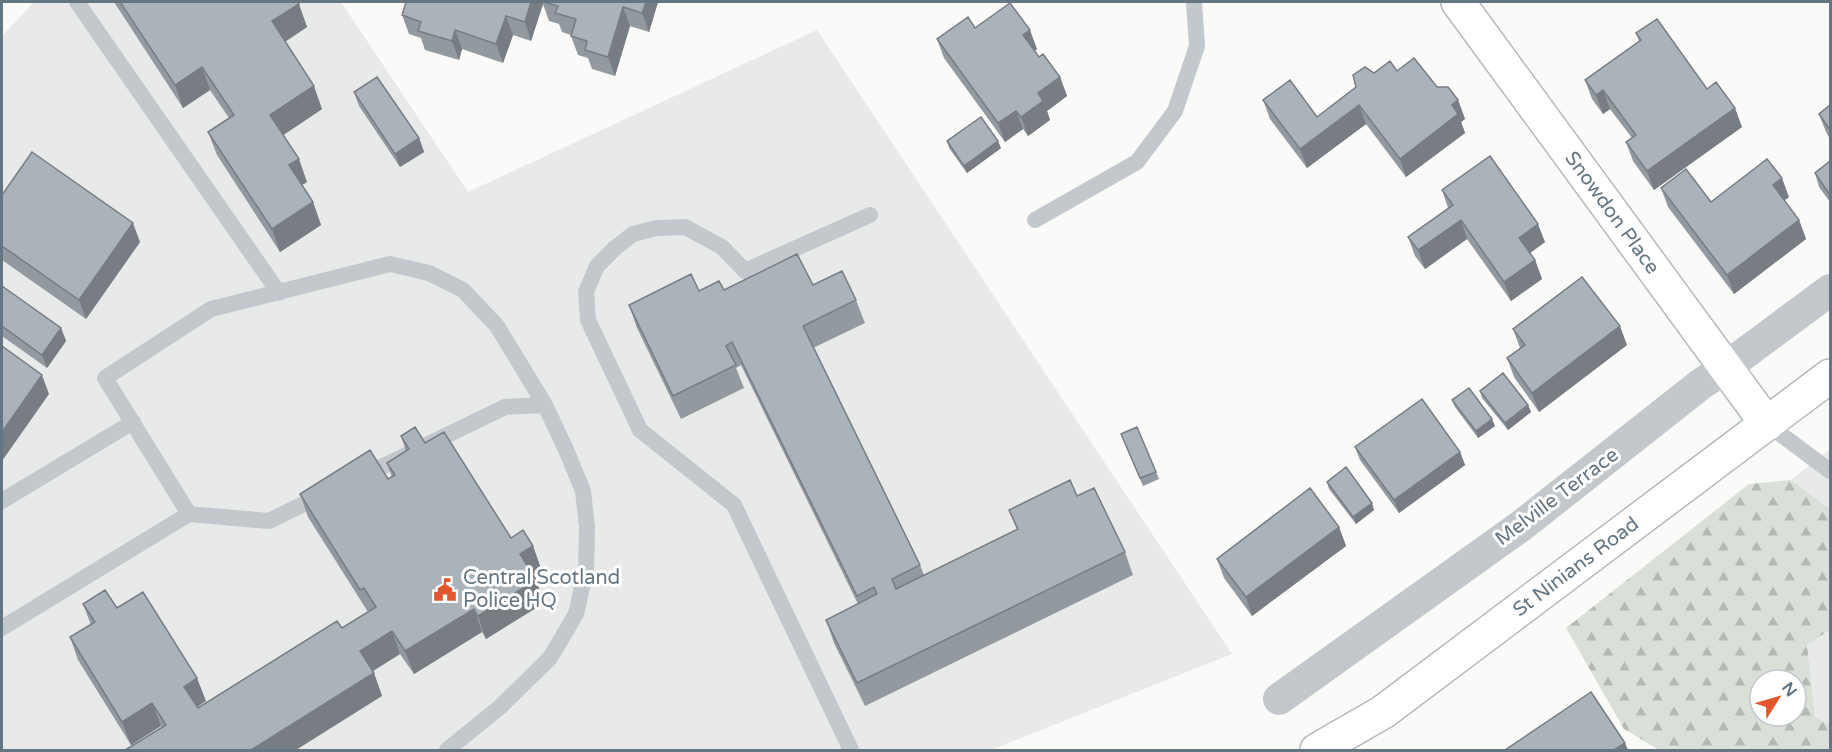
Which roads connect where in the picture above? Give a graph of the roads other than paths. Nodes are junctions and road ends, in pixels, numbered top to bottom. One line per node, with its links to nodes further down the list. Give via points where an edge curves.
1 (79, 2): 7 (lane)
2 (1194, 2): 5 (lane, via 1197,46 1175,111 1137,162)
3 (1458, 2): 8 (main road, Snowdon Place)
4 (870, 215): 19 (lane, via 745,271 722,247 685,226 633,234 597,266 586,292 588,320 640,430 734,506)
5 (1035, 220)
6 (1830, 290): 8 (street, Melville Terrace)
7 (279, 293): 10 (lane, via 390,264 429,273 463,290 497,326); 11 (lane, via 211,309 105,378)
8 (1725, 368): 12 (main road, Snowdon Place); 17 (street, Melville Terrace, via 1521,525)
9 (1830, 376): 12 (main road, St Ninians Road)
10 (545, 405): 15 (lane, via 505,407 269,521); 18 (lane, via 583,491 586,570 576,614 550,658 501,707)
11 (133, 422): 14 (lane); 15 (lane)
12 (1767, 424): 13 (lane); 20 (main road, St Ninians Road, via 1383,712)
13 (1830, 471)
14 (2, 501)
15 (189, 514): 16 (lane)
16 (2, 628)
17 (1279, 699)
18 (447, 750)
19 (851, 750)
20 (1317, 750)

